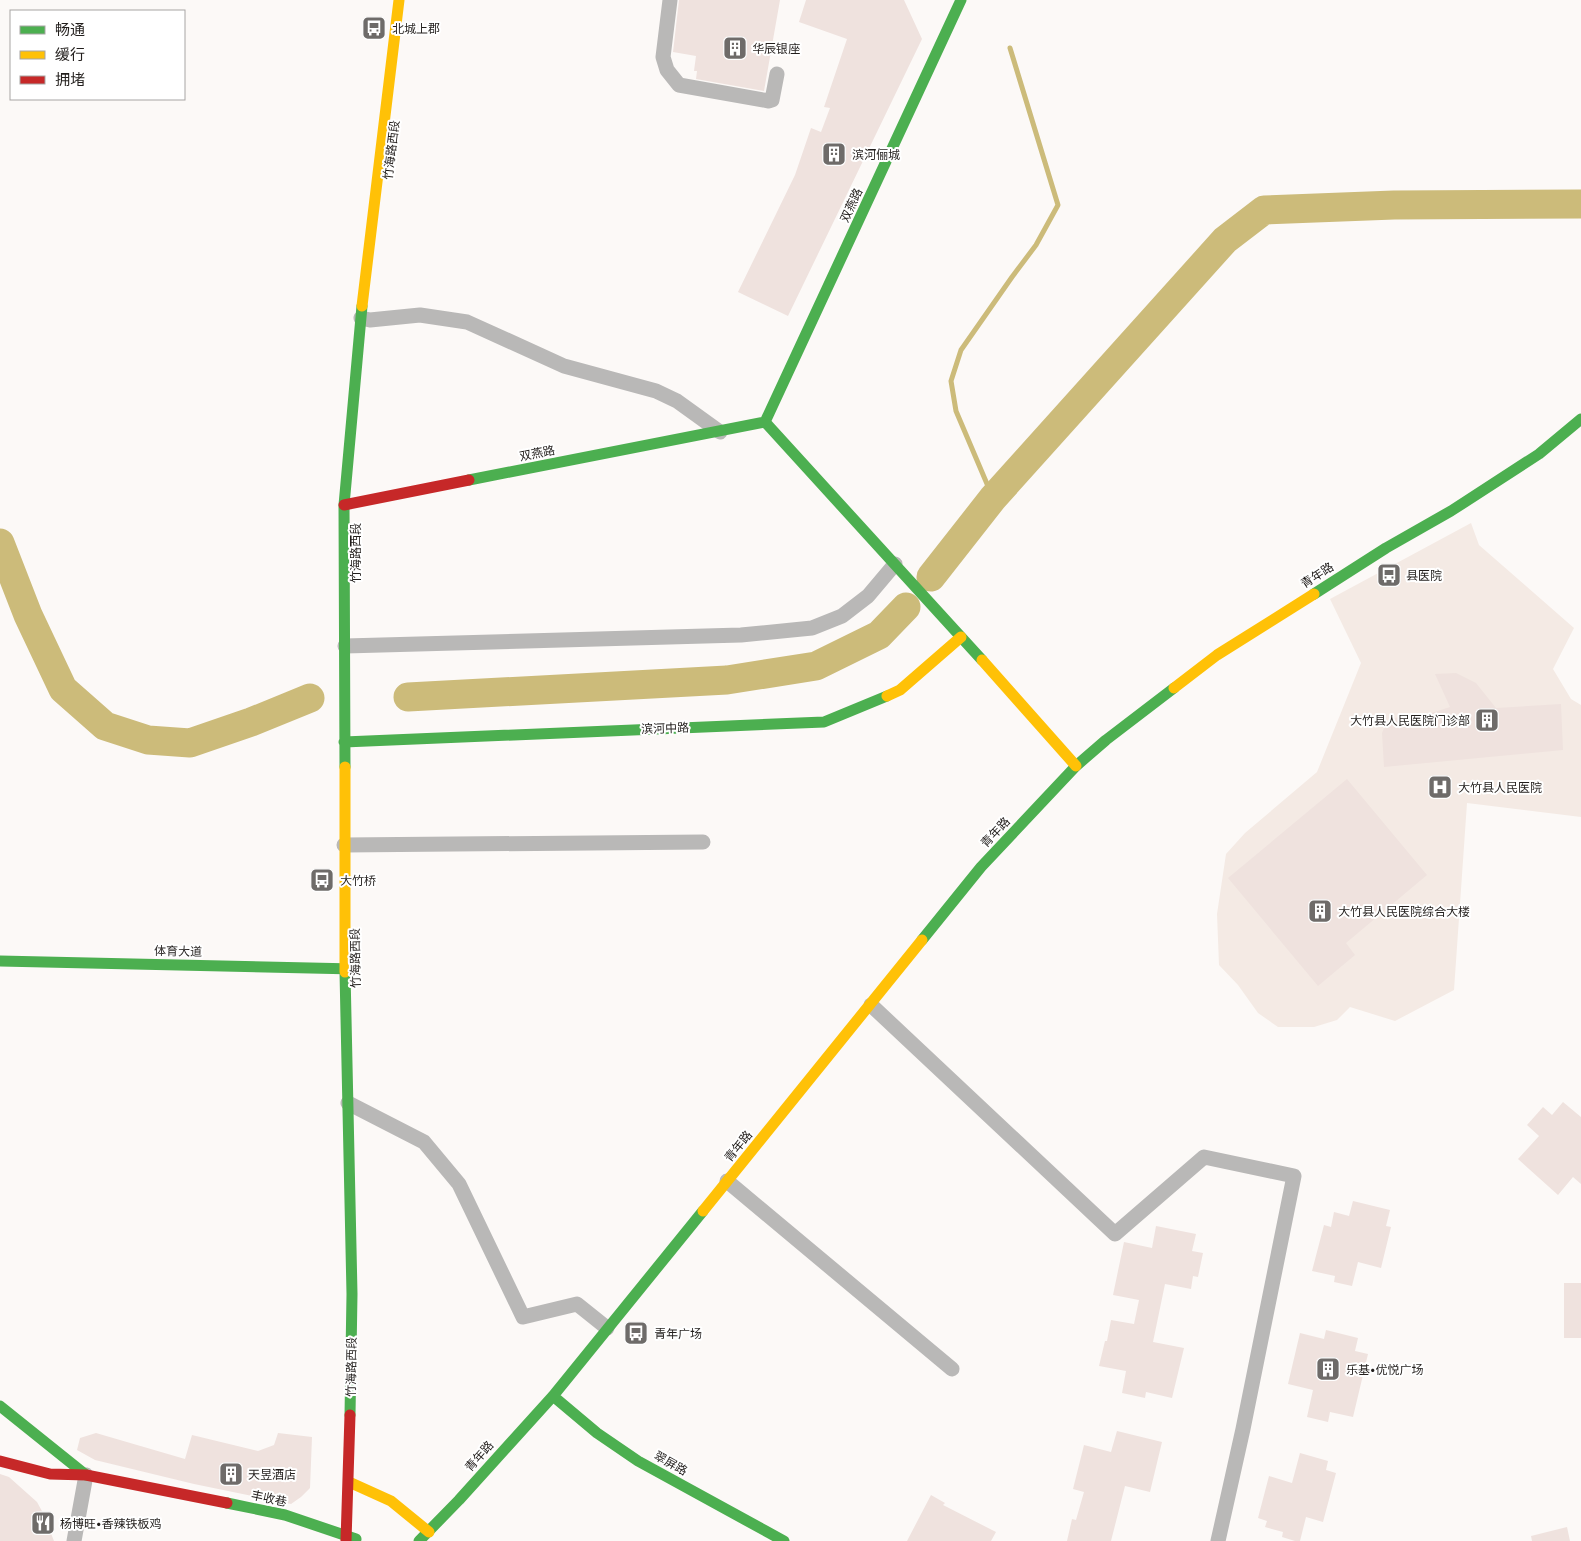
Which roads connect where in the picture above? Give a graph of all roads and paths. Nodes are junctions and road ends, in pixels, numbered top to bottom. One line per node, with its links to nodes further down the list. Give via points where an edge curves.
1 (399, 0): 6 (street, 竹海路西段)
2 (408, 0): 6 (street, 竹海路西段)
3 (670, 0): 5 (street, via 663,57 667,70 679,84 769,101 772,100)
4 (961, 0): 8 (street, 双燕路)
5 (777, 74)
6 (366, 319): 9 (street, via 420,315 467,322 564,366 656,391 677,401); 10 (street, 竹海路西段)
7 (1581, 419): 15 (street, 青年路, via 1531,459 1217,655)
8 (765, 422): 9 (street, 双燕路); 11 (street)
9 (720, 432): 10 (street, 双燕路)
10 (349, 504): 13 (street, 竹海路西段)
11 (895, 564): 12 (street); 13 (street, via 868,596 842,616 812,628 741,635)
12 (961, 637): 14 (street, 滨河中路, via 900,690 824,722); 15 (street)
13 (350, 645): 14 (street, 竹海路西段)
14 (350, 741): 17 (street, 竹海路西段)
15 (1076, 766): 20 (street, 青年路, via 981,867)
16 (703, 842): 17 (street)
17 (349, 845): 19 (street, 竹海路西段)
18 (0, 961): 19 (street, 体育大道)
19 (350, 969): 21 (street, 竹海路西段)
20 (871, 1005): 22 (street, 青年路); 35 (street, via 1116,1234 1204,1157 1294,1176)
21 (353, 1106): 23 (street, via 424,1142 459,1184 523,1317 578,1304); 29 (street, 竹海路西段, via 362,1300)
22 (727, 1180): 23 (street, 青年路); 24 (street)
23 (607, 1328): 25 (street, 青年路)
24 (952, 1370)
25 (553, 1396): 30 (street, 青年路); 34 (street, 翠屏路, via 597,1433 638,1461)
26 (0, 1406): 28 (street, 丰收巷)
27 (0, 1461): 28 (street, 丰收巷, via 50,1474)
28 (86, 1475): 31 (street, 丰收巷, via 285,1515); 32 (street)
29 (354, 1484): 30 (street, via 391,1501); 31 (street, 竹海路西段)
30 (429, 1532): 33 (street, 青年路)
31 (351, 1540)
32 (74, 1541)
33 (419, 1541)
34 (784, 1541)
35 (1218, 1541)

